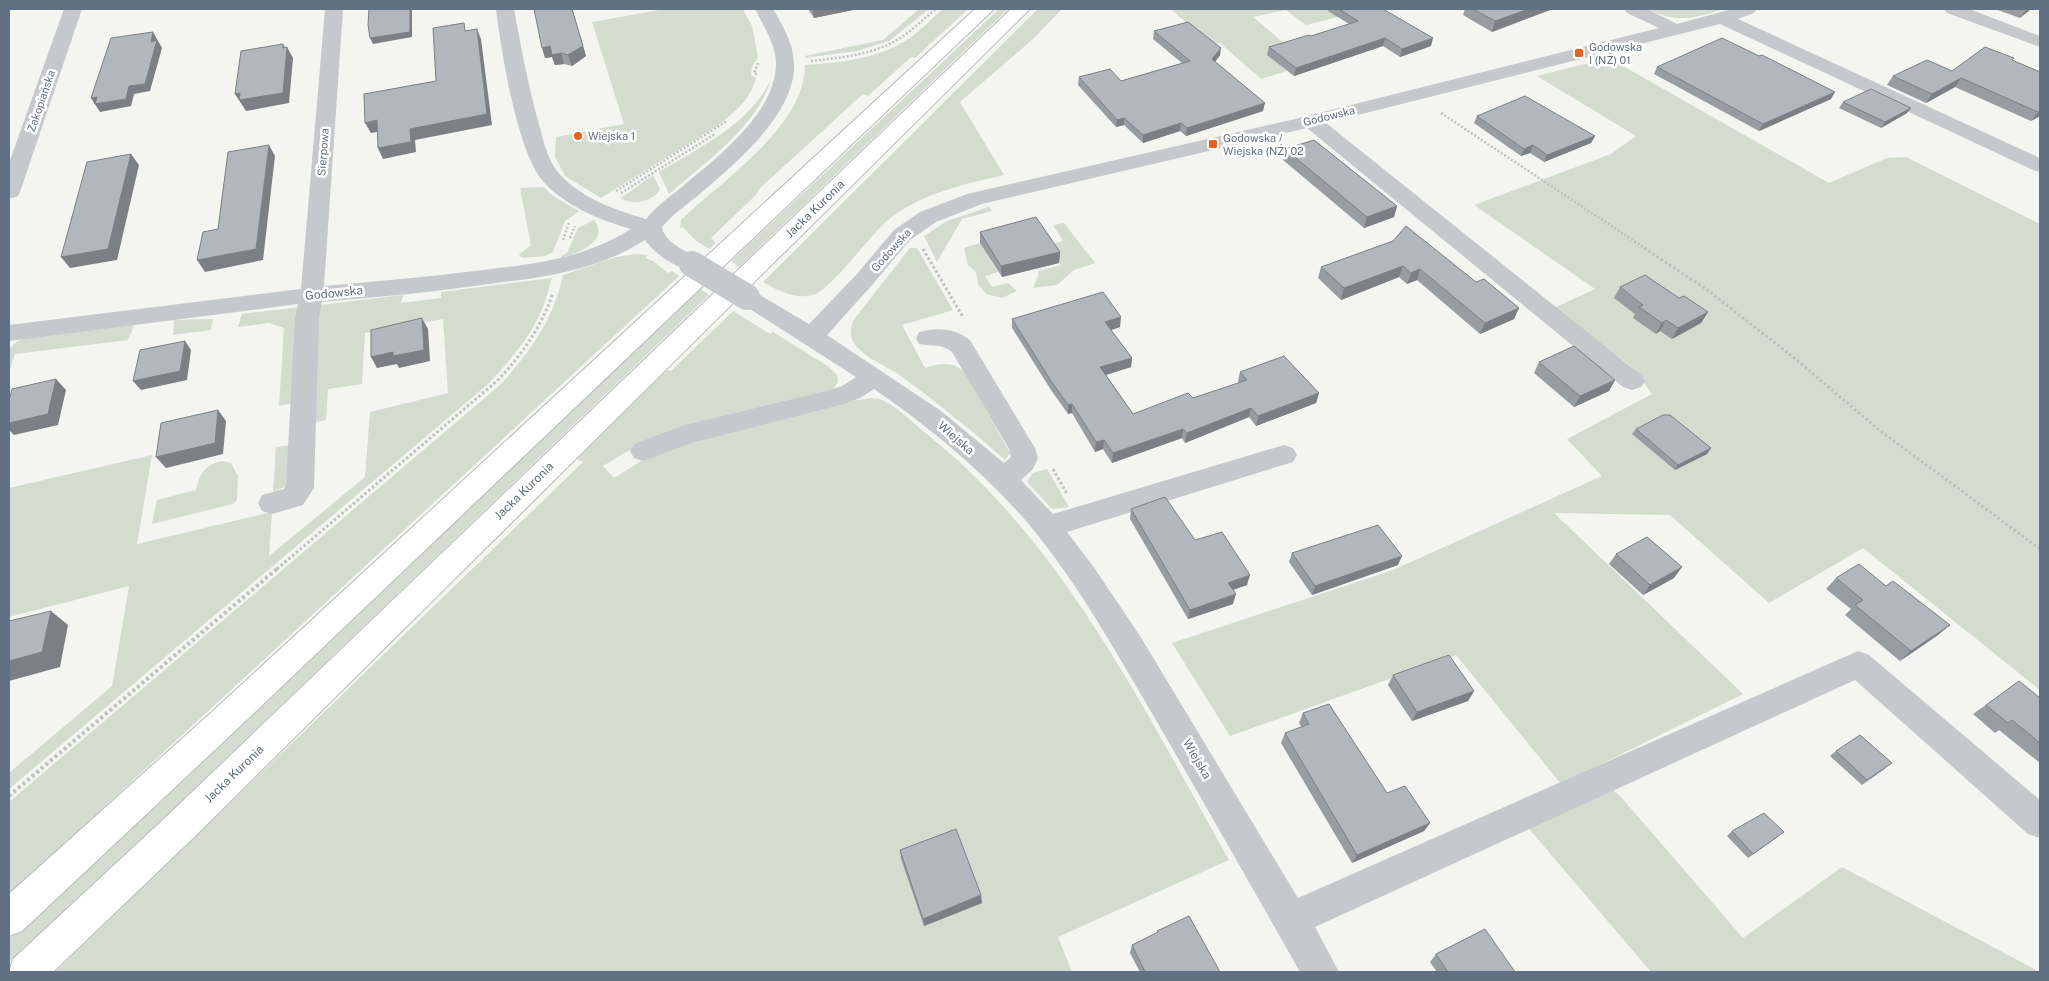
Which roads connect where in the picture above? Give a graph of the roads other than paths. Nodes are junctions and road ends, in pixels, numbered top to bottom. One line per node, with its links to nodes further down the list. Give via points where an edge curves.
1 (73, 9): 15 (street, Zakopiańska)
2 (334, 9): 17 (street, Sierpowa)
3 (504, 9): 16 (street, via 535,149 550,176 564,189 625,222)
4 (764, 9): 16 (street, via 777,34 785,62 779,96 757,129)
5 (985, 9): 29 (main road)
6 (1021, 9): 31 (main road, Jacka Kuronia, via 178,829)
7 (1633, 9): 11 (street)
8 (1748, 9): 10 (street, Godowska)
9 (1953, 9): 12 (street)
10 (1722, 18): 11 (street, Godowska); 14 (street)
11 (1674, 29): 13 (street, Godowska)
12 (2040, 42)
13 (1310, 121): 19 (street, Godowska, via 975,199 943,210 920,221 902,235); 22 (street)
14 (2040, 166)
15 (9, 192)
16 (651, 227): 17 (street, Godowska, via 594,257 444,282); 19 (street, Wiejska, bridge, via 651,233 660,244)
17 (312, 295): 18 (street, Godowska); 26 (street, Sierpowa, via 307,318 300,488 293,497)
18 (9, 333)
19 (811, 337): 21 (street, Wiejska)
20 (928, 338): 25 (street, via 947,337 961,346 1022,448 1023,462)
21 (874, 377): 23 (street, via 836,398 685,435); 25 (street, Wiejska, via 942,424)
22 (1632, 380)
23 (643, 451)
24 (1284, 454): 27 (street)
25 (1002, 480): 27 (street, Wiejska, via 1030,506)
26 (272, 503)
27 (1046, 527): 30 (street, Wiejska, via 1083,572 1111,614)
28 (2040, 822): 30 (street, via 1858,664)
29 (9, 918)
30 (1290, 920): 32 (street, Wiejska)
31 (26, 972)
32 (1320, 972)

